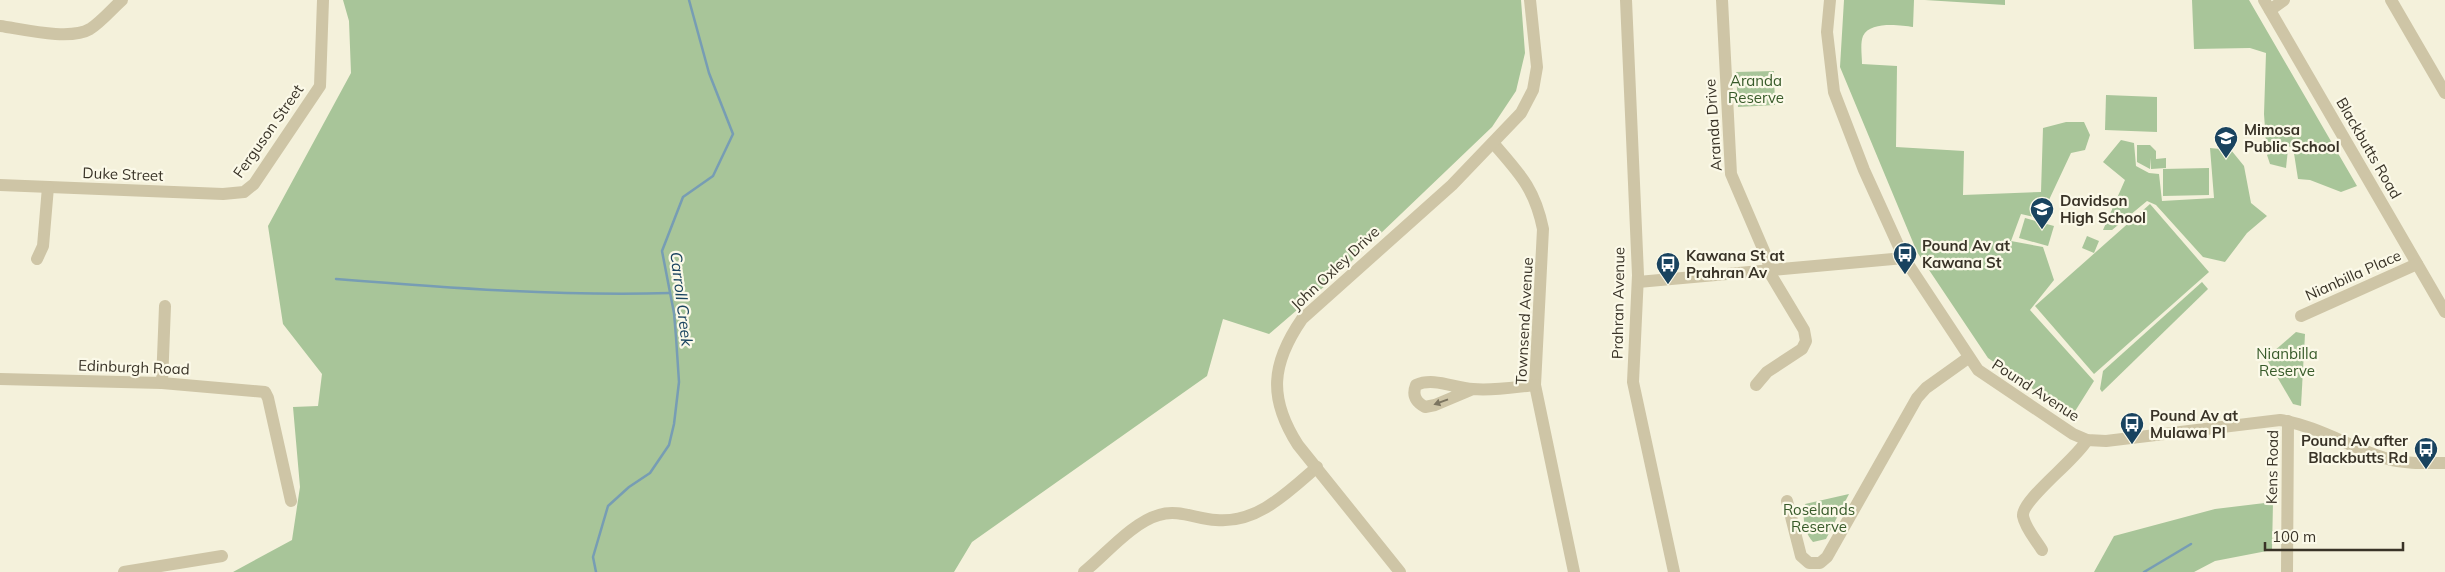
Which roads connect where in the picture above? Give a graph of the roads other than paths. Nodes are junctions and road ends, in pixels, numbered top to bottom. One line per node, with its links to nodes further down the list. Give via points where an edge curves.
1 (122, 0): 10 (street, via 90,29 79,34)
2 (323, 0): 15 (street, Ferguson Street, via 320,86 254,184)
3 (1530, 0): 12 (street, John Oxley Drive, via 1537,67 1533,90 1521,113)
4 (1626, 0): 20 (street, Prahran Avenue)
5 (1722, 0): 19 (street, Aranda Drive, via 1731,174)
6 (1830, 0): 16 (street, Pound Avenue, via 1827,39 1834,92 1864,170)
7 (2284, 0): 9 (street)
8 (2391, 0): 11 (street)
9 (2267, 5): 18 (street, Blackbutts Road)
10 (0, 26)
11 (2445, 93)
12 (1494, 144): 27 (street, Townsend Avenue, via 1521,174 1538,205 1543,229); 33 (street, John Oxley Drive, via 1302,319 1289,339 1277,376 1278,400 1284,423)
13 (0, 185): 14 (street, Duke Street)
14 (48, 187): 15 (street, Duke Street, via 223,194); 17 (street, via 43,246)
15 (244, 192)
16 (1904, 258): 19 (street); 24 (street, Pound Avenue)
17 (37, 259)
18 (2417, 264): 22 (street, Blackbutts Road); 23 (street, Nianbilla Place)
19 (1770, 271): 20 (street); 28 (street, Aranda Drive, via 1804,330 1806,341 1802,349 1768,372)
20 (1638, 282): 42 (street, Prahran Avenue, via 1633,382)
21 (165, 306): 26 (street)
22 (2445, 312)
23 (2302, 316)
24 (1968, 358): 31 (street, Pound Avenue, via 1989,379 2066,430); 35 (street, via 1917,398 1827,557 1820,563 1810,563 1801,556)
25 (0, 379): 26 (street, Edinburgh Road)
26 (162, 383): 34 (street, Edinburgh Road, via 265,392)
27 (1535, 385): 29 (street); 41 (street, Townsend Avenue)
28 (1756, 385)
29 (1473, 389)
30 (2288, 422): 31 (street, Pound Avenue, via 2276,420 2106,441); 32 (street, Pound Avenue, via 2305,425 2388,459); 43 (street, Kens Road)
31 (2087, 440): 36 (street, via 2077,455 2028,502 2023,514 2024,522)
32 (2445, 463)
33 (1317, 467): 39 (street, via 1280,500 1250,517 1217,521 1178,513 1144,520); 40 (street, John Oxley Drive)
34 (291, 501)
35 (1788, 501)
36 (2042, 550)
37 (222, 556): 38 (street)
38 (124, 572)
39 (1084, 572)
40 (1400, 572)
41 (1574, 572)
42 (1674, 572)
43 (2287, 572)

